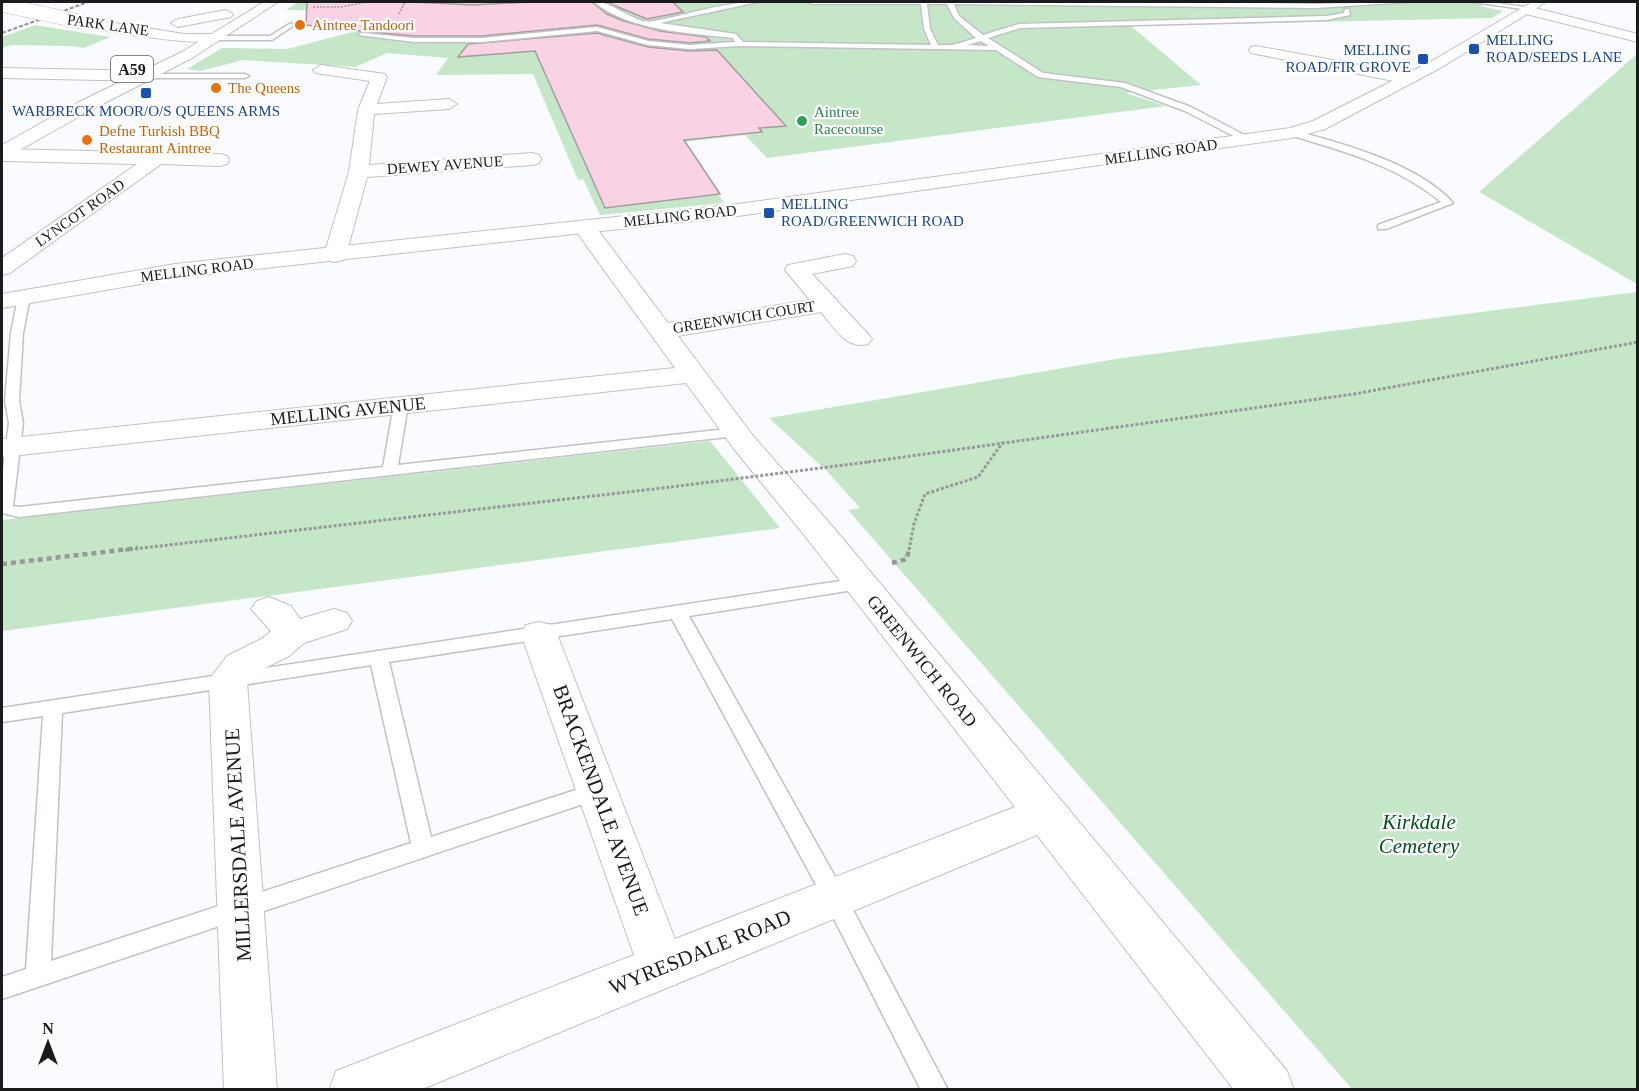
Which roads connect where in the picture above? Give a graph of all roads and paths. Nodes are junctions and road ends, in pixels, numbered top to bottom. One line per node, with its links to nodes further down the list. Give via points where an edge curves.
1 (249, 2): 15 (main road, A59)
2 (272, 2): 21 (main road, A59)
3 (367, 2): 13 (path)
4 (597, 2): 16 (lane)
5 (754, 2): 16 (lane)
6 (812, 2): 9 (lane)
7 (1406, 2): 12 (lane)
8 (1476, 2): 14 (lane)
9 (924, 3): 10 (lane); 25 (lane, via 927,29)
10 (950, 3): 12 (lane); 22 (lane, via 962,25)
11 (2, 5): 18 (main road, PARK LANE, bridge)
12 (1341, 6): 22 (lane, via 1348,14 1328,18 1019,26)
13 (313, 7)
14 (1532, 7): 23 (main road); 34 (main road, MELLING ROAD)
15 (226, 14): 18 (main road, via 188,22); 20 (main road, A59)
16 (653, 23): 24 (lane, via 736,36)
17 (291, 25): 21 (lane, via 272,38)
18 (125, 27): 20 (main road, PARK LANE)
19 (362, 35): 24 (lane, via 472,40 597,29 648,43 690,47)
20 (184, 38): 21 (main road, PARK LANE); 31 (main road, A59)
21 (215, 38): 32 (main road, A59)
22 (981, 38): 26 (lane); 27 (lane)
23 (1638, 38)
24 (740, 44): 25 (lane)
25 (936, 48): 26 (lane)
26 (951, 48): 27 (lane)
27 (997, 48): 39 (lane, via 1041,75 1122,85 1188,110)
28 (1256, 50): 34 (main road)
29 (321, 70): 37 (main road, via 379,77)
30 (2, 73): 31 (main road)
31 (121, 75): 32 (main road); 36 (main road, A59)
32 (150, 76): 33 (lane); 36 (main road, A59)
33 (245, 76)
34 (1408, 79): 38 (main road, MELLING ROAD, via 1319,125)
35 (449, 104): 37 (main road)
36 (84, 106): 40 (main road, A59)
37 (366, 110): 44 (main road)
38 (1292, 133): 39 (main road, MELLING ROAD); 46 (lane, via 1376,162 1433,188 1448,203)
39 (1247, 140): 45 (main road, MELLING ROAD, via 738,210)
40 (4, 150): 41 (main road, via 80,157)
41 (158, 158): 43 (main road); 49 (main road, LYNCOT ROAD)
42 (532, 159): 44 (main road, DEWEY AVENUE)
43 (220, 160)
44 (359, 172): 47 (main road)
45 (584, 227): 47 (main road, MELLING ROAD); 53 (main road, GREENWICH ROAD)
46 (1382, 227)
47 (335, 255): 50 (main road, MELLING ROAD, via 175,271)
48 (845, 261): 52 (main road, GREENWICH COURT, via 796,270)
49 (2, 268)
50 (24, 297): 51 (main road, MELLING ROAD); 60 (lane, via 12,401 16,423)
51 (2, 301)
52 (827, 304): 53 (main road, GREENWICH COURT); 54 (main road, GREENWICH COURT)
53 (662, 331): 56 (main road, GREENWICH ROAD)
54 (859, 339)
55 (1638, 342): 59 (path, via 1354,394)
56 (694, 374): 57 (main road, MELLING AVENUE); 58 (main road, GREENWICH ROAD)
57 (401, 405): 60 (main road, MELLING AVENUE); 61 (lane)
58 (735, 432): 61 (lane); 63 (main road, GREENWICH ROAD)
59 (1003, 442): 62 (path, bridge, via 671,487); 63 (path, via 978,477 925,494 907,559)
60 (7, 447): 61 (lane, via 5,509 19,512)
61 (390, 470)
62 (2, 564)
63 (856, 579): 64 (lane); 72 (main road, GREENWICH ROAD)
64 (678, 613): 66 (lane); 74 (lane)
65 (334, 621): 68 (main road, via 280,622 276,647 240,665)
66 (539, 634): 67 (lane); 71 (main road, BRACKENDALE AVENUE)
67 (379, 658): 68 (lane); 73 (lane)
68 (228, 680): 69 (lane); 75 (main road, MILLERSDALE AVENUE)
69 (53, 707): 70 (lane); 77 (lane)
70 (2, 714)
71 (597, 791): 73 (lane); 76 (main road, BRACKENDALE AVENUE)
72 (1045, 813): 74 (main road, WYRESDALE ROAD); 82 (main road, GREENWICH ROAD)
73 (423, 849): 75 (lane)
74 (835, 898): 76 (main road, WYRESDALE ROAD); 81 (lane)
75 (241, 909): 77 (lane); 79 (main road, MILLERSDALE AVENUE)
76 (662, 967): 80 (main road, WYRESDALE ROAD)
77 (38, 976): 78 (lane)
78 (2, 988)
79 (251, 1089)
80 (355, 1089)
81 (935, 1089)
82 (1268, 1089)

